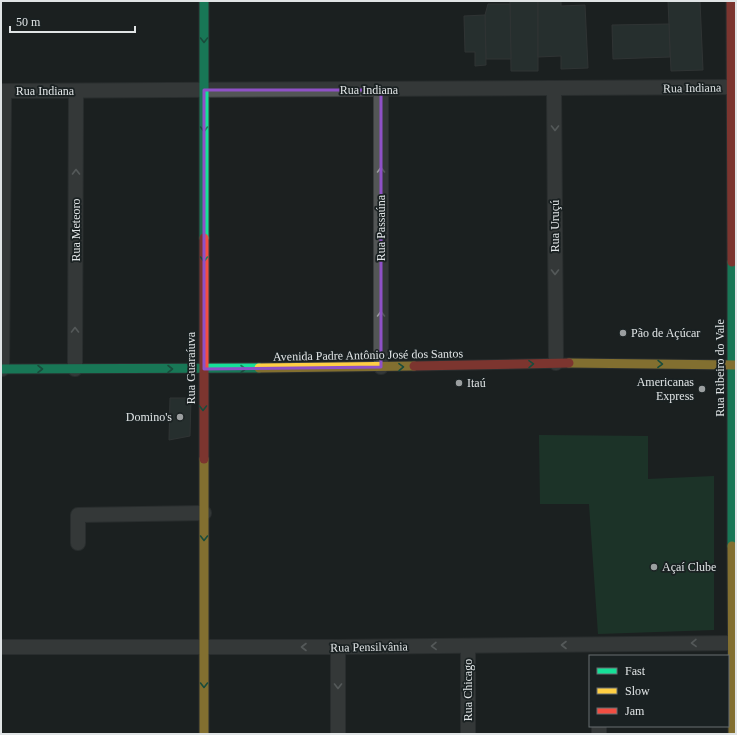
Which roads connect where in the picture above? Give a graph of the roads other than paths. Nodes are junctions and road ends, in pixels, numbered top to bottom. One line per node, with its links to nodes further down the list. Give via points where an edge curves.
1 (204, 1): 6 (street, Rua Guaraíuva, one-way to 6)
2 (731, 1): 3 (street, Rua Ribeiro do Vale)
3 (734, 87): 4 (street, Rua Indiana); 10 (street, Rua Ribeiro do Vale)
4 (554, 89): 7 (street, Rua Indiana); 9 (street, Rua Uruçú, one-way to 9)
5 (76, 90): 6 (street, Rua Indiana); 8 (street, Rua Indiana); 13 (street, Rua Meteoro, one-way to 5)
6 (204, 90): 7 (street, Rua Indiana); 14 (street, Rua Guaraíuva, one-way to 14)
7 (381, 90): 11 (street, Rua Passaúna, one-way to 7)
8 (3, 91): 12 (street)
9 (556, 363): 10 (street, Avenida Padre Antônio José dos Santos, one-way to 10); 11 (street, Avenida Padre Antônio José dos Santos, one-way to 9)
10 (734, 365): 17 (street, Rua Ribeiro do Vale)
11 (381, 367): 14 (street, Avenida Padre Antônio José dos Santos, one-way to 11)
12 (1, 369): 13 (street, Avenida Padre Antônio José dos Santos, one-way to 13)
13 (75, 369): 14 (street, Avenida Padre Antônio José dos Santos, one-way to 14)
14 (204, 369): 15 (street, Rua Guaraíuva, one-way to 15)
15 (204, 514): 16 (street, via 78,515); 18 (street, Rua Guaraíuva, one-way to 18)
16 (78, 543)
17 (734, 643): 22 (street, Rua Pensilvânia, one-way to 22); 26 (street, Rua Ribeiro do Vale)
18 (204, 646): 20 (street, Rua Pensilvânia); 21 (street, Rua Pensilvânia, one-way to 18); 23 (street, Rua Guaraíuva, one-way to 23)
19 (468, 646): 21 (street, Rua Pensilvânia, one-way to 21); 22 (street, Rua Pensilvânia, one-way to 19); 25 (street, Rua Chicago)
20 (1, 647)
21 (338, 647): 24 (street, one-way to 24)
22 (599, 650)
23 (204, 734)
24 (338, 734)
25 (468, 734)
26 (733, 734)

